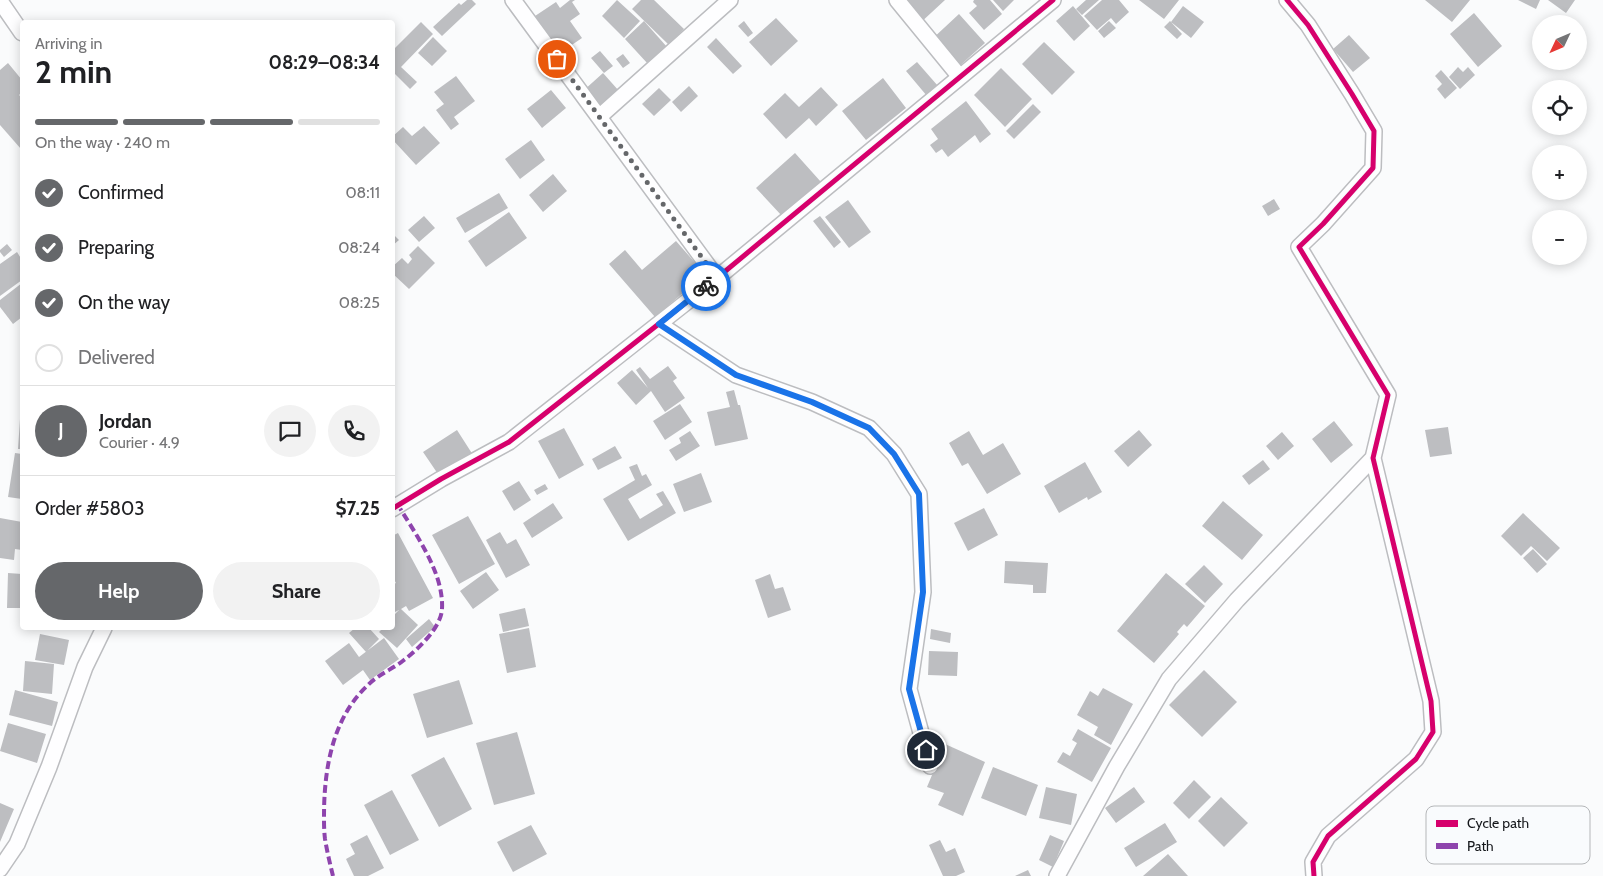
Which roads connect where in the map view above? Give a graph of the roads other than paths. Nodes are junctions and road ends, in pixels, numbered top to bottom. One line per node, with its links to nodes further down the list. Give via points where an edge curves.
1 (513, 0): 9 (street)
2 (730, 0): 9 (street)
3 (897, 0): 8 (street)
4 (1053, 0): 8 (street)
5 (1287, 0): 12 (street, via 1308,25 1374,131 1374,168 1299,247 1388,395)
6 (0, 1): 7 (street)
7 (20, 30)
8 (960, 77): 10 (street)
9 (599, 117): 10 (street)
10 (717, 278): 11 (street)
11 (659, 324): 13 (street, via 509,442); 15 (street, via 736,375 812,402 869,428 894,454 919,494 923,592 909,689)
12 (1373, 458): 17 (street, via 1237,600 1170,679 1117,766); 18 (street, via 1431,701 1433,732 1416,759 1328,836 1313,862)
13 (395, 507)
14 (103, 630): 16 (street, via 85,667 17,844)
15 (930, 766)
16 (0, 869)
17 (1057, 876)
18 (1314, 876)

